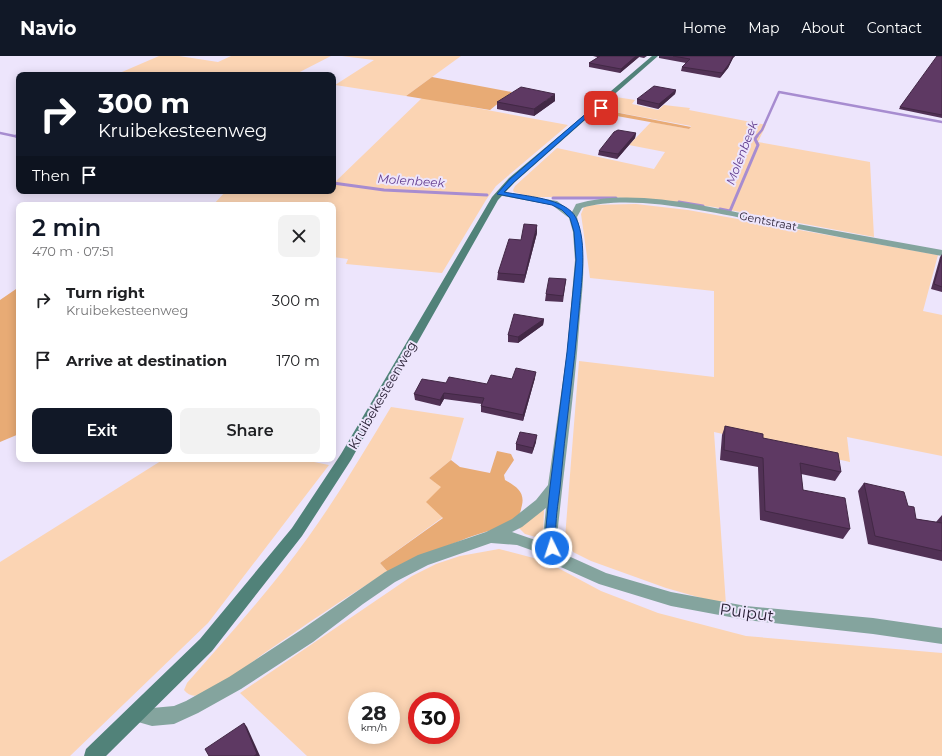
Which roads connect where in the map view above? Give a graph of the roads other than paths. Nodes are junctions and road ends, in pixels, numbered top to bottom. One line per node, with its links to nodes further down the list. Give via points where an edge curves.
1 (655, 56): 2 (street, Kruibekesteenweg, via 606,98 606,103 601,108 591,112 512,180)
2 (500, 194): 3 (street, Gentstraat); 11 (street, Kruibekesteenweg, via 346,457 297,532 206,645)
3 (543, 200): 4 (street, Gentstraat); 5 (street, Gentstraat, via 554,203)
4 (594, 201): 5 (street, Gentstraat, via 579,206); 6 (street, Gentstraat, via 682,205)
5 (573, 217): 7 (street, via 580,260 572,352)
6 (942, 253)
7 (555, 487): 8 (street, via 541,504); 9 (street, via 550,537 552,548)
8 (491, 537): 9 (street, via 517,539); 11 (street, via 423,560 390,577 307,636 192,708 174,715 152,717)
9 (559, 559): 10 (street, Puiput, via 604,579 671,599 746,613)
10 (942, 636)
11 (137, 714): 12 (street, Kruibekesteenweg)
12 (93, 756)

